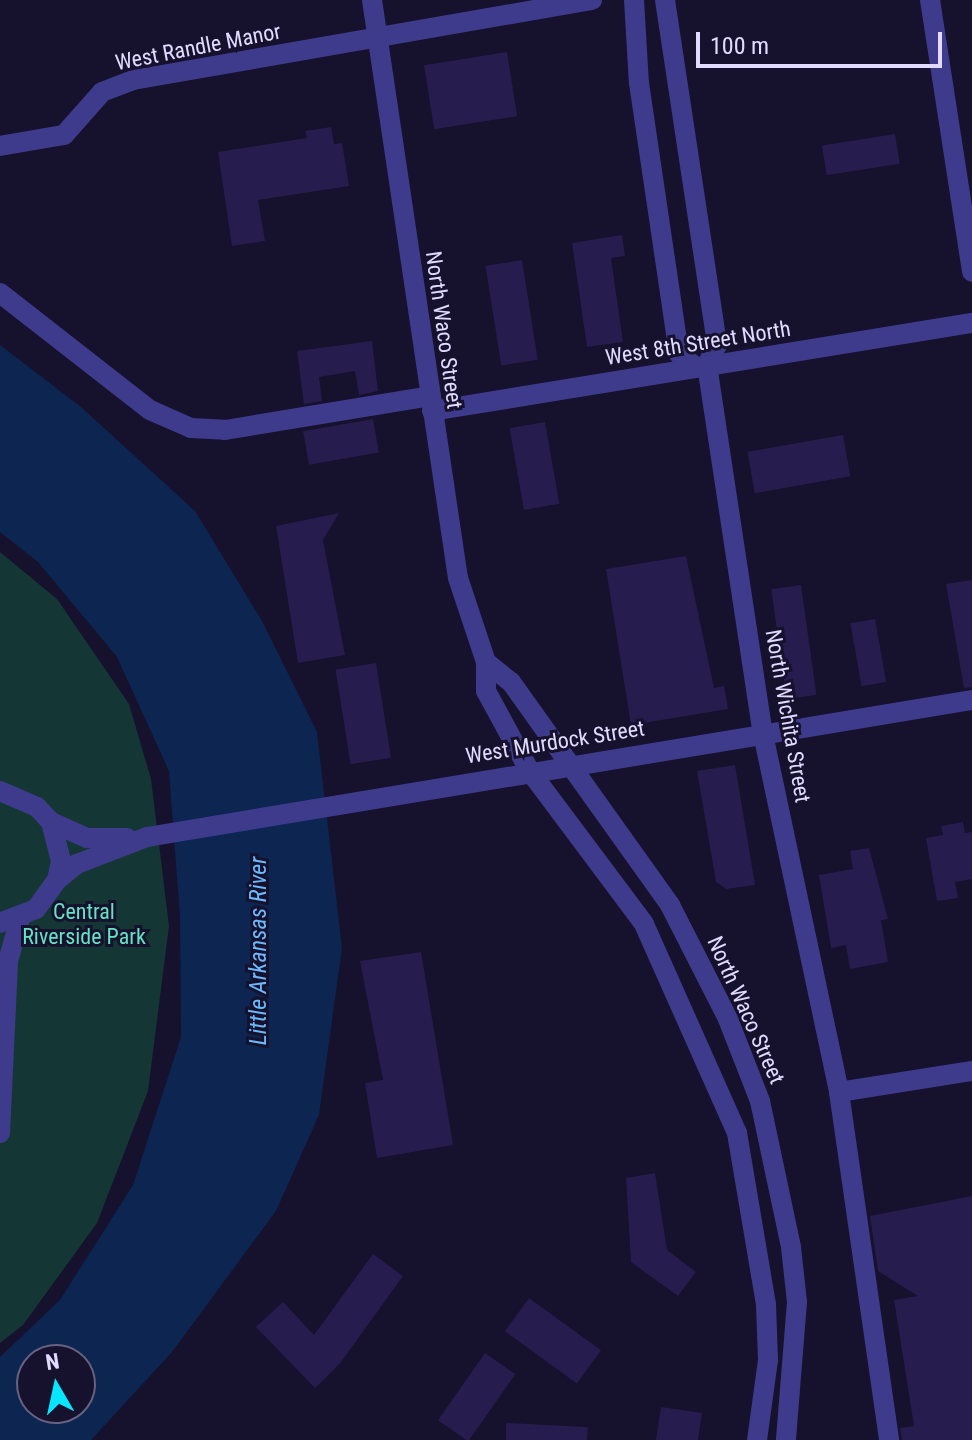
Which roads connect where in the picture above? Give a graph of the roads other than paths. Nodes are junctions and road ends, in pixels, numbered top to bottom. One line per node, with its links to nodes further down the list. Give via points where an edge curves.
1 (372, 0): 6 (street, North Waco Street)
2 (592, 0): 6 (street, West Randle Manor)
3 (634, 0): 11 (street, North Wichita Street, via 639,83 679,354)
4 (665, 0): 11 (street, North Wichita Street, via 717,345)
5 (930, 0): 8 (street)
6 (378, 35): 7 (street, West Randle Manor, via 133,80 102,92 64,135); 12 (street, North Waco Street)
7 (0, 146)
8 (972, 272)
9 (0, 293): 12 (street, West 8th Street North, via 150,410 196,429 225,430)
10 (972, 323): 11 (street, West 8th Street North)
11 (702, 366): 12 (street, West 8th Street North); 15 (street, North Wichita Street)
12 (431, 404): 13 (street, North Waco Street, via 458,578)
13 (486, 662): 16 (street, North Waco Street, via 511,682); 17 (street, North Waco Street, via 486,691)
14 (972, 700): 15 (street, West Murdock Street)
15 (763, 734): 16 (street, West Murdock Street); 24 (street, North Wichita Street)
16 (568, 763): 17 (street, West Murdock Street); 27 (street, North Waco Street, via 683,927 760,1101 797,1302)
17 (529, 770): 20 (street, West Murdock Street); 26 (street, North Waco Street, via 644,924 737,1133 766,1305 768,1360)
18 (0, 791): 19 (street, West Murdock Street, via 29,801)
19 (51, 822): 20 (street, West Murdock Street, via 87,838); 21 (street, via 60,850)
20 (147, 837): 21 (street, West Murdock Street, via 77,864)
21 (57, 880): 22 (street, West Murdock Street, via 42,903)
22 (10, 921): 25 (street)
23 (972, 1071): 24 (street)
24 (839, 1092): 28 (street, North Wichita Street)
25 (0, 1133)
26 (757, 1440)
27 (786, 1440)
28 (889, 1440)

